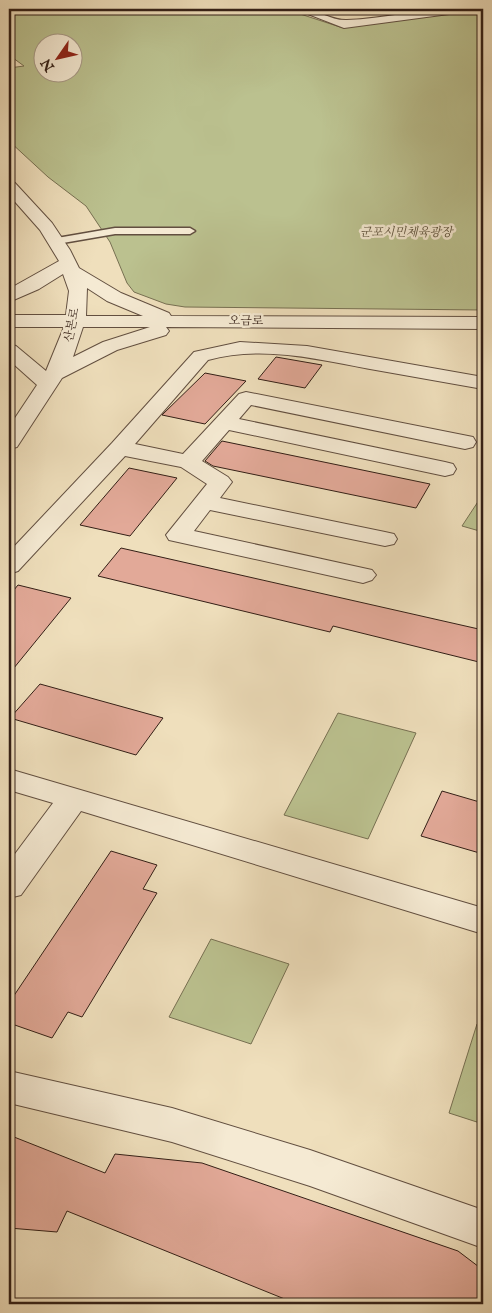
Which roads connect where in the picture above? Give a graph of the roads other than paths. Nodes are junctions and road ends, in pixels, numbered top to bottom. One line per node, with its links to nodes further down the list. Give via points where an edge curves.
1 (301, 9): 4 (street, via 344,24)
2 (379, 9): 4 (street)
3 (464, 9): 4 (street)
4 (400, 16)
5 (9, 169): 8 (street, 산본로)
6 (9, 186): 8 (street, 산본로)
7 (9, 194): 8 (street, 산본로)
8 (29, 206): 10 (street, 산본로)
9 (190, 231): 10 (lane, via 115,231)
10 (56, 242): 11 (street, 산본로)
11 (70, 267): 12 (street); 14 (street, via 114,297); 16 (street, 산본로, via 78,292)
12 (9, 296)
13 (9, 321): 16 (street, 오금로)
14 (173, 321): 15 (street, 오금로); 16 (street, 오금로)
15 (200, 321): 17 (street, 오금로); 19 (street, via 128,340)
16 (74, 322): 19 (street, 산본로, via 70,343)
17 (483, 323)
18 (9, 350): 19 (street)
19 (51, 379): 22 (street, 산본로)
20 (483, 383): 24 (street, via 308,352 239,348 215,350 200,356)
21 (223, 422): 23 (street, via 246,398); 25 (street); 26 (street)
22 (9, 442)
23 (465, 442)
24 (120, 448): 25 (street); 29 (street)
25 (188, 462): 27 (street, via 220,482)
26 (445, 469)
27 (204, 502): 28 (street); 30 (street, via 178,535)
28 (385, 539)
29 (9, 566)
30 (363, 575)
31 (9, 779): 32 (street)
32 (73, 799): 33 (street); 34 (street)
33 (9, 886)
34 (483, 921)
35 (9, 1087): 36 (street, via 172,1125 310,1168)
36 (483, 1229)

